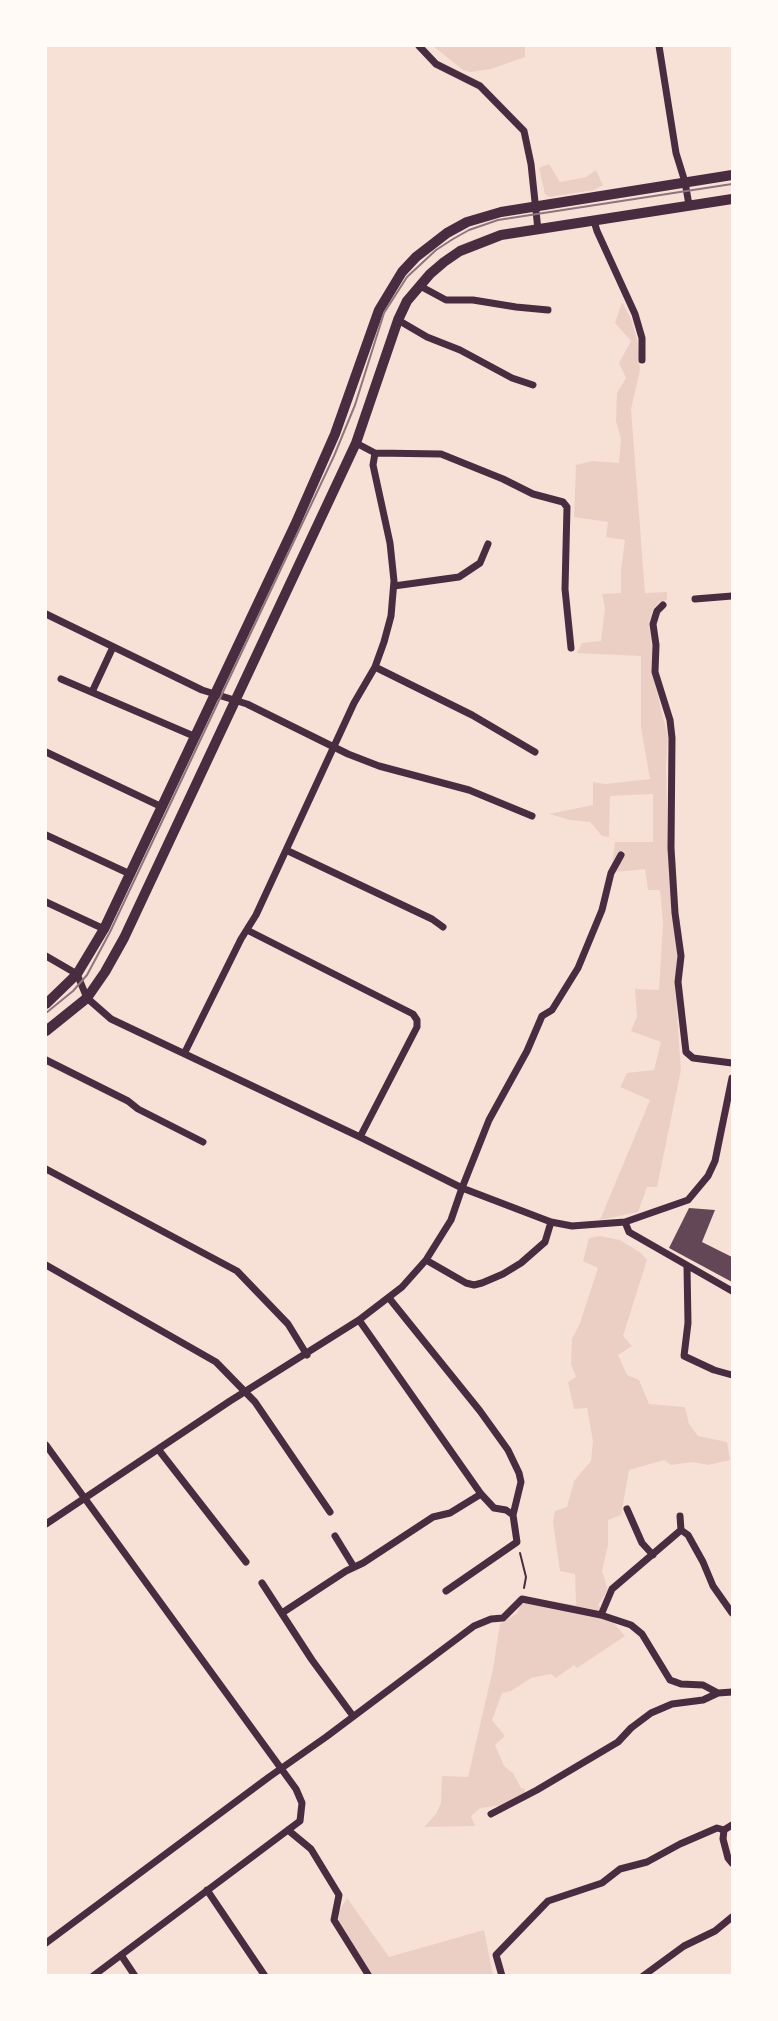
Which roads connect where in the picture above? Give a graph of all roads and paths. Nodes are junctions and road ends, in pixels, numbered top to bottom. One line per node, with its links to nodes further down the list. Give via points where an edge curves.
1 (419, 46): 7 (street, via 436,64 480,86 524,131)
2 (659, 46): 4 (street)
3 (733, 175): 4 (main road)
4 (685, 182): 6 (street); 7 (main road)
5 (733, 199): 6 (main road)
6 (689, 205): 8 (main road)
7 (536, 206): 9 (street); 28 (main road, via 467,222 401,272 379,310 335,434)
8 (594, 220): 9 (main road); 13 (street, via 635,314)
9 (538, 230): 10 (main road, via 501,236 460,251)
10 (420, 286): 11 (street, via 446,300); 12 (main road)
11 (548, 310)
12 (398, 320): 14 (street); 15 (main road)
13 (642, 360)
14 (533, 385)
15 (356, 443): 16 (street); 29 (main road)
16 (375, 453): 18 (street, via 373,465); 24 (street, via 441,454 533,494 563,502 567,507 565,589)
17 (488, 544): 18 (street, via 480,564 459,578)
18 (394, 586): 25 (street, via 391,616)
19 (733, 596): 20 (street)
20 (695, 599)
21 (663, 605): 51 (street, via 653,624 655,671 672,738 671,848 687,1052 693,1058)
22 (46, 614): 23 (street)
23 (113, 647): 27 (street); 28 (street)
24 (571, 648)
25 (375, 667): 31 (street); 33 (street)
26 (61, 679): 27 (street)
27 (92, 692): 30 (street)
28 (216, 694): 29 (street); 30 (main road)
29 (235, 700): 31 (street); 46 (main road, via 124,937)
30 (196, 737): 34 (main road)
31 (334, 747): 35 (street, via 379,766 469,790); 37 (street)
32 (46, 752): 34 (street)
33 (535, 752)
34 (162, 807): 39 (main road)
35 (532, 816)
36 (46, 835): 39 (street)
37 (286, 850): 41 (street); 43 (street)
38 (621, 855): 56 (street, via 578,968 552,1010 542,1016 489,1121)
39 (130, 874): 42 (main road)
40 (46, 902): 42 (street)
41 (443, 927)
42 (104, 929): 45 (main road)
43 (247, 930): 49 (street); 53 (street, via 417,1020)
44 (46, 956): 45 (street)
45 (77, 974): 46 (street); 47 (main road)
46 (87, 998): 48 (main road); 49 (street, via 111,1019)
47 (46, 1004)
48 (46, 1031)
49 (185, 1052): 53 (street)
50 (46, 1060): 54 (street)
51 (733, 1063)
52 (732, 1081): 58 (street, via 715,1161 698,1192 679,1205)
53 (360, 1136): 56 (street)
54 (203, 1142)
55 (46, 1170): 65 (street, via 237,1271 288,1324)
56 (462, 1188): 57 (street); 59 (street, via 451,1220)
57 (551, 1222): 58 (street, via 572,1226); 59 (street, via 545,1242 521,1263 482,1283 466,1283)
58 (625, 1222): 61 (street, via 629,1232)
59 (426, 1260): 63 (street)
60 (46, 1265): 67 (street, via 216,1362)
61 (687, 1267): 62 (street); 66 (street, via 684,1356)
62 (733, 1291)
63 (388, 1298): 64 (street); 74 (street, via 508,1451 521,1482)
64 (359, 1320): 65 (street); 70 (street)
65 (307, 1354): 67 (street)
66 (733, 1375)
67 (243, 1393): 69 (street); 73 (street, via 255,1402)
68 (46, 1445): 71 (street)
69 (158, 1448): 71 (street); 81 (street)
70 (481, 1494): 74 (street, via 494,1508); 82 (street, via 450,1513 433,1517)
71 (86, 1499): 76 (street); 92 (street)
72 (627, 1509): 80 (street, via 642,1543)
73 (330, 1512)
74 (513, 1515): 79 (street)
75 (680, 1516): 77 (street)
76 (46, 1524)
77 (681, 1530): 80 (street); 87 (street)
78 (335, 1536): 82 (street)
79 (517, 1542): 84 (street); 85 (path, via 526,1577)
80 (653, 1555): 88 (street, via 612,1589)
81 (246, 1562)
82 (354, 1567): 86 (street)
83 (262, 1583): 86 (street)
84 (446, 1591)
85 (522, 1599): 88 (street); 91 (street, via 503,1618 474,1626)
86 (282, 1613): 91 (street)
87 (733, 1613)
88 (596, 1614): 90 (street, via 631,1625 642,1634 670,1680 703,1685)
89 (733, 1692): 90 (street)
90 (718, 1693): 93 (street, via 651,1713 618,1742)
91 (353, 1716): 92 (street)
92 (281, 1769): 95 (street, via 302,1802 300,1821); 100 (street)
93 (491, 1814)
94 (733, 1825): 96 (street)
95 (288, 1830): 98 (street); 105 (street, via 311,1849 339,1895 334,1920)
96 (724, 1830): 97 (street, via 728,1858); 106 (street, via 717,1828 647,1862 620,1869 602,1883 548,1901 496,1955)
97 (733, 1863)
98 (207, 1890): 101 (street); 104 (street)
99 (733, 1917): 107 (street)
100 (46, 1943)
101 (121, 1955): 102 (street); 103 (street)
102 (93, 1976)
103 (135, 1976)
104 (265, 1976)
105 (369, 1976)
106 (502, 1976)
107 (643, 1976)

